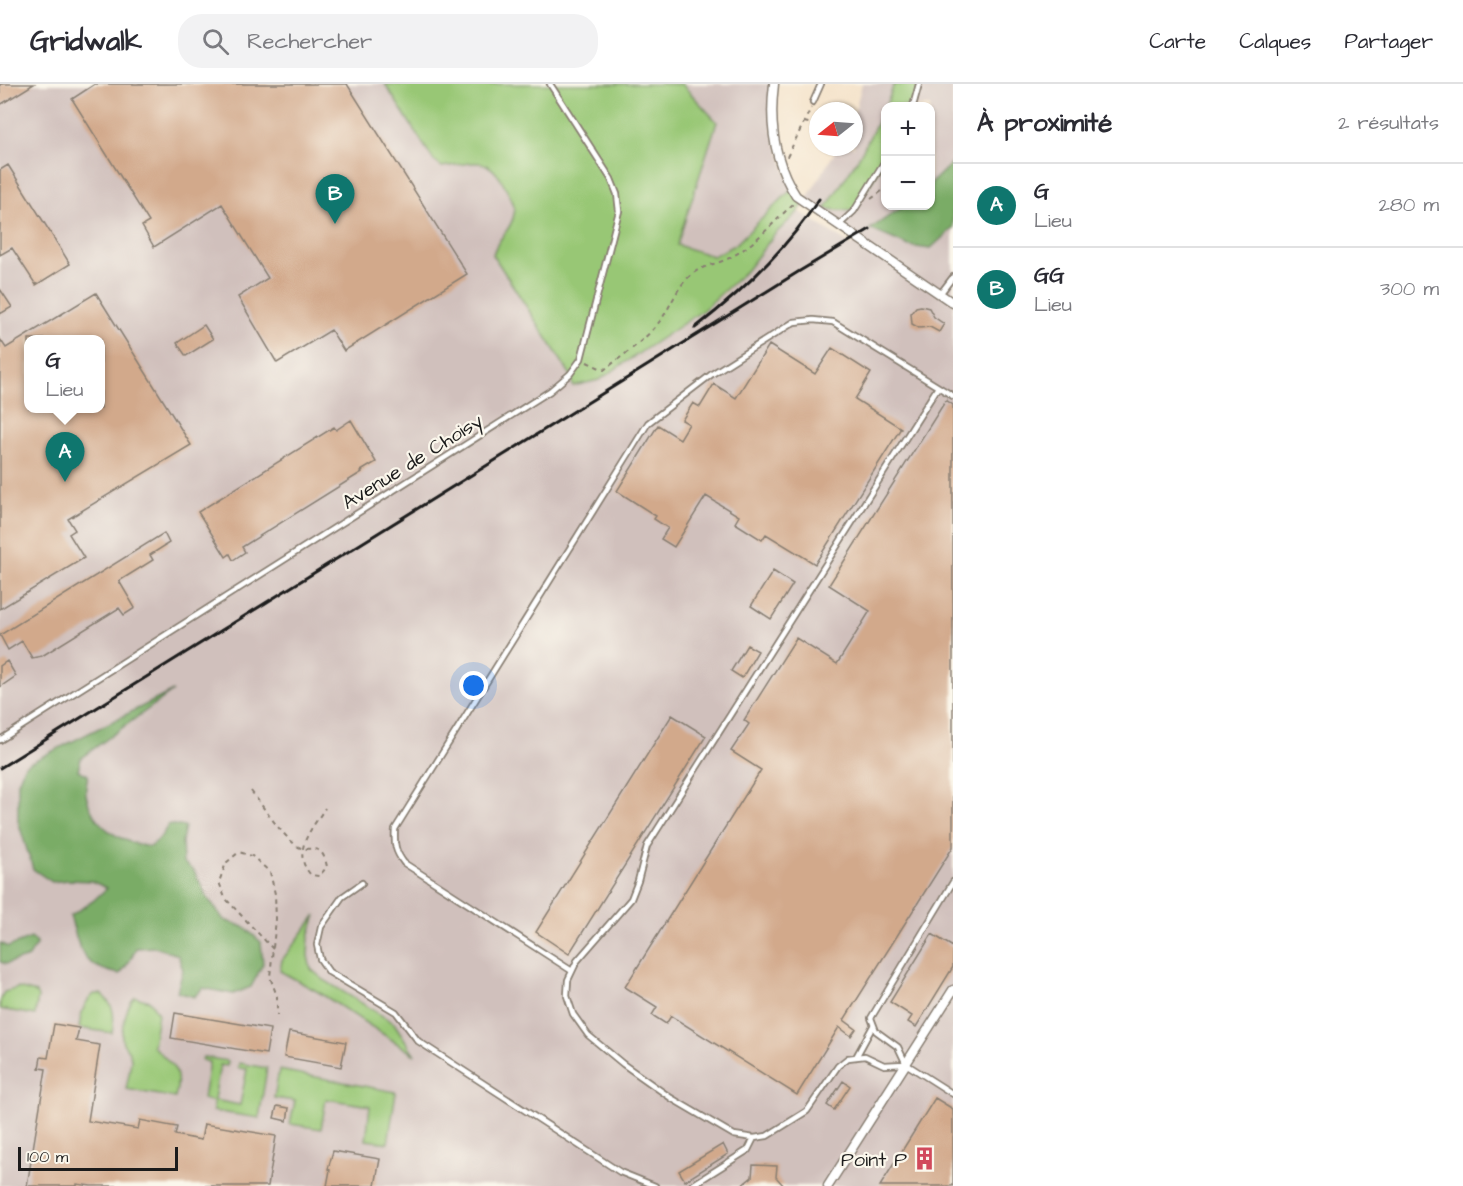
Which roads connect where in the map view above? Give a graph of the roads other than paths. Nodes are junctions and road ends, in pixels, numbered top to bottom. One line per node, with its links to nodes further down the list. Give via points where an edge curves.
1 (550, 84): 14 (lane, Avenue de Choisy, via 611,179 619,202 581,359 570,374 551,390)
2 (774, 84): 8 (street, via 772,130 782,168 799,198)
3 (821, 84): 5 (lane)
4 (919, 84): 6 (lane)
5 (813, 102)
6 (914, 102)
7 (881, 166): 8 (lane, via 854,211)
8 (839, 225): 10 (street)
9 (953, 277): 10 (lane)
10 (939, 294): 11 (street)
11 (953, 303)
12 (938, 387): 13 (lane); 17 (lane, via 647,846 631,899 576,961); 17 (lane, via 833,322 794,322 712,374 648,423 395,829 394,844 404,863)
13 (953, 396)
14 (0, 740)
15 (953, 882): 19 (lane, via 873,1012)
16 (362, 883): 24 (lane, via 342,897 321,927 317,945 329,972 396,1012 418,1041 620,1172)
17 (572, 971): 23 (lane, via 567,996 573,1014 588,1035 671,1098 734,1135)
18 (953, 990): 21 (street)
19 (873, 1026): 20 (lane); 21 (lane, via 898,1047)
20 (856, 1057): 21 (lane, via 865,1056 884,1065); 23 (lane, via 838,1066 807,1111 767,1136)
21 (906, 1064): 22 (lane); 26 (street)
22 (953, 1094)
23 (754, 1138): 25 (lane, via 748,1150)
24 (655, 1186)
25 (691, 1186)
26 (828, 1186)

